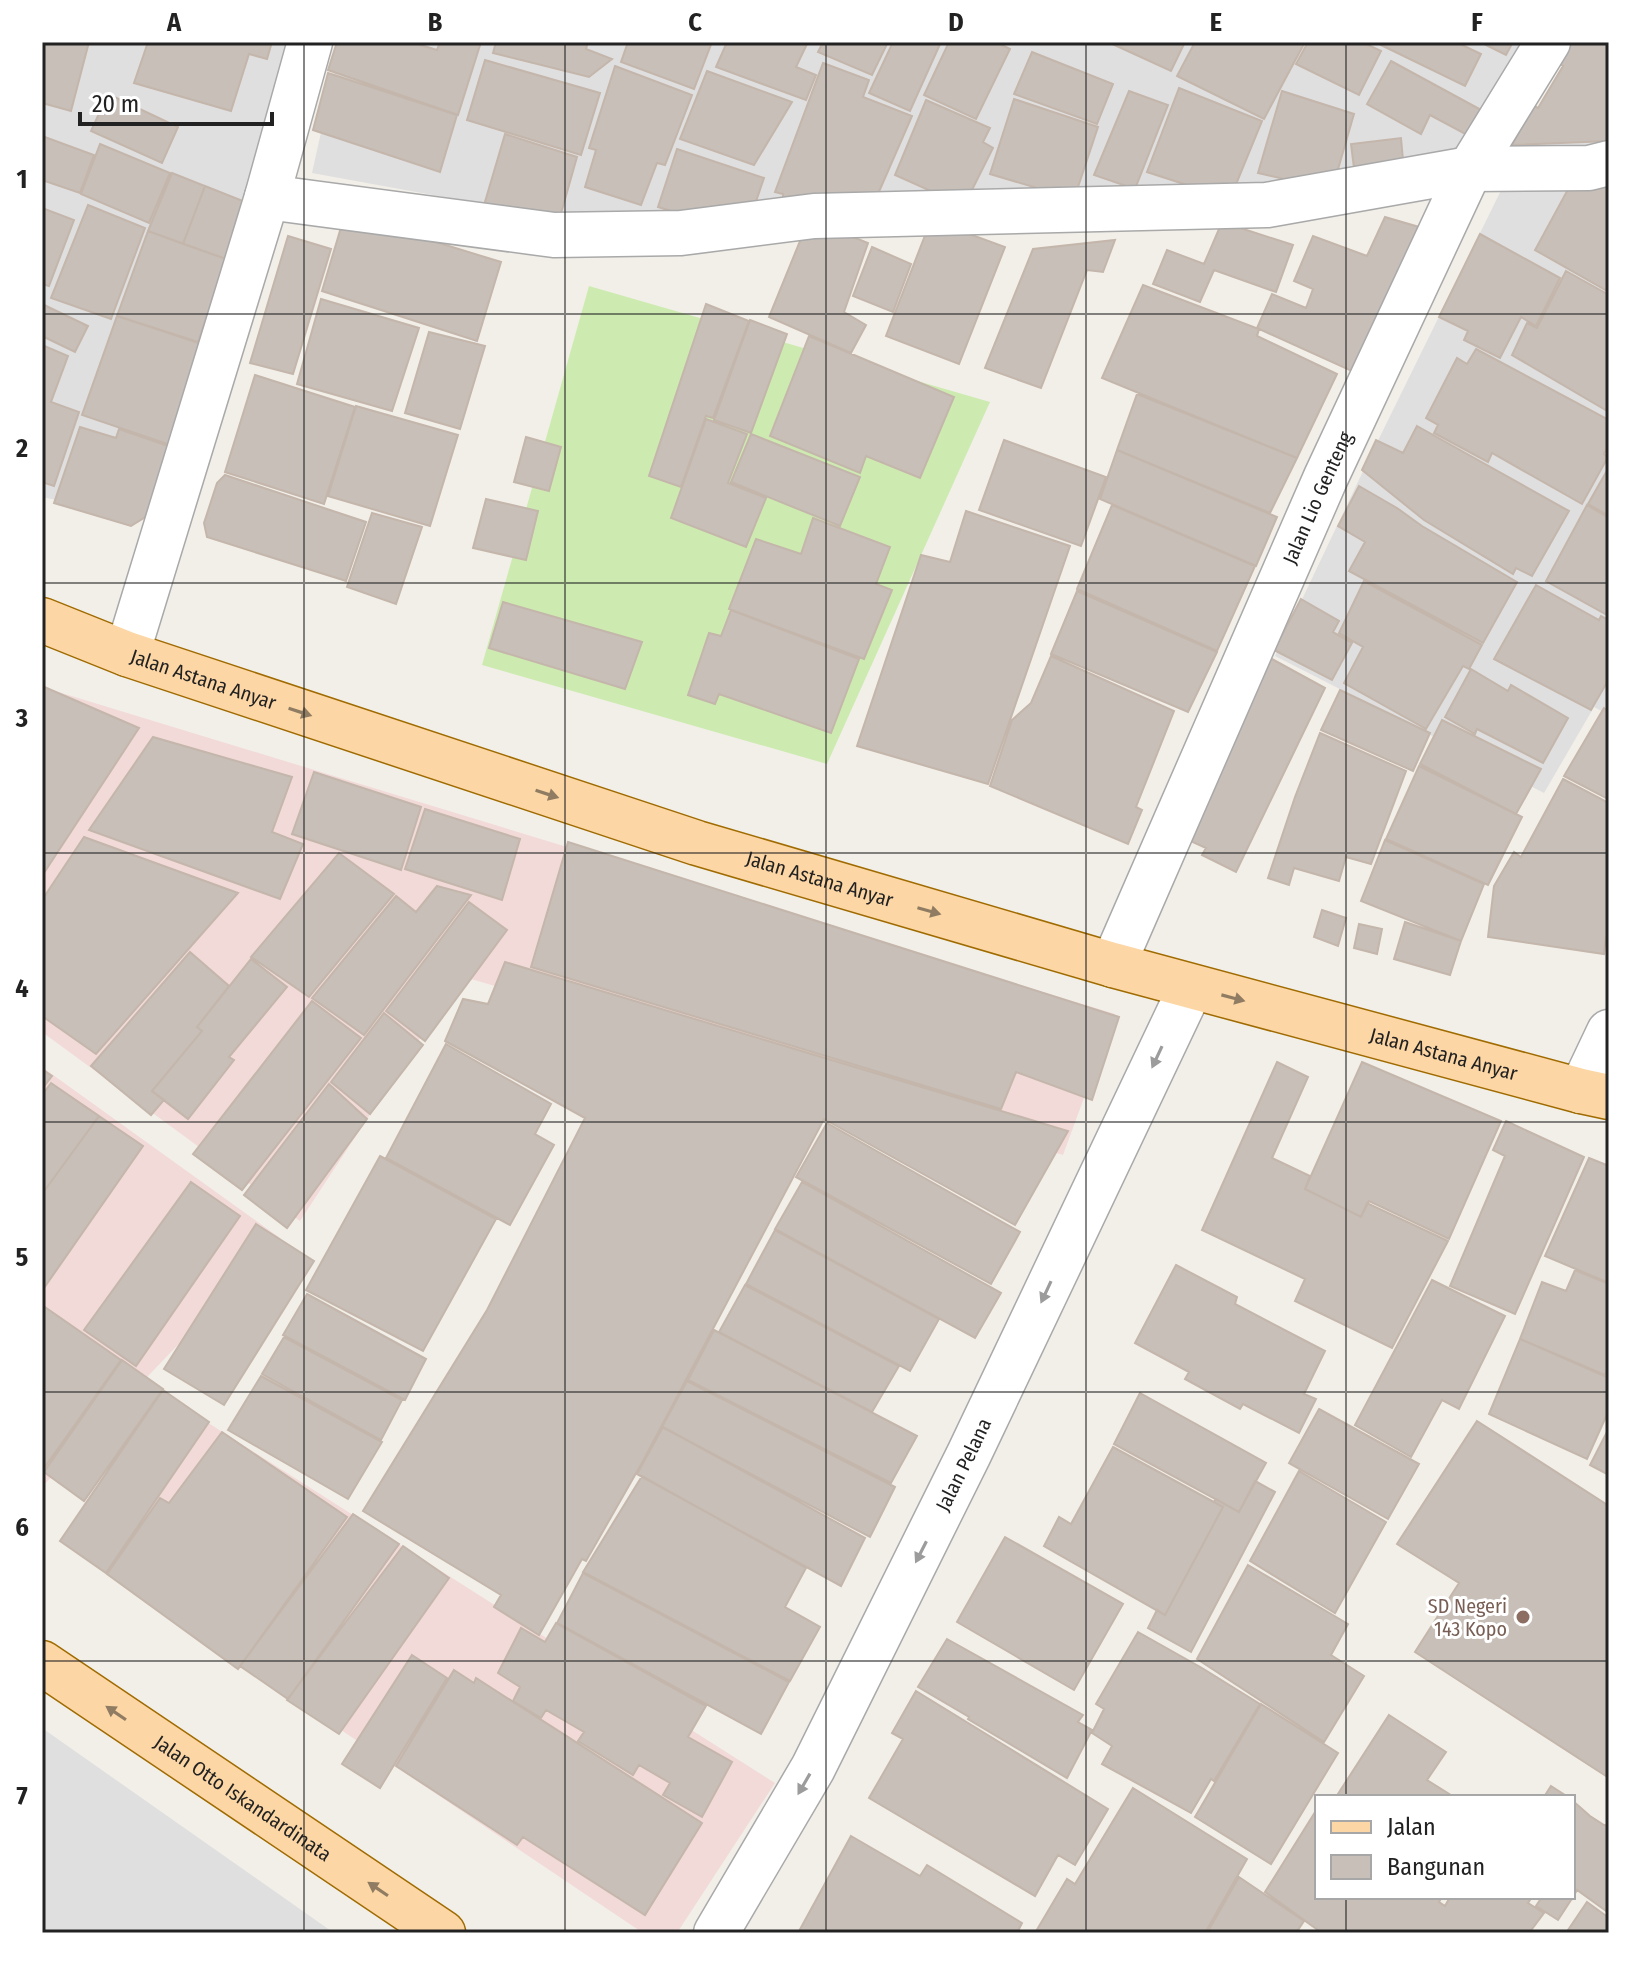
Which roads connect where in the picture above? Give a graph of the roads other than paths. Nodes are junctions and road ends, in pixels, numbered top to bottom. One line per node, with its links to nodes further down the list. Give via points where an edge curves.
1 (310, 42): 5 (street)
2 (1548, 42): 4 (street, Jalan Lio Genteng)
3 (1609, 163): 4 (street, via 1589,168)
4 (1470, 169): 5 (street, via 1267,205 814,216 665,233 554,235); 8 (street, Jalan Lio Genteng, via 1326,477)
5 (267, 197): 7 (street)
6 (42, 620): 7 (main road, Jalan Astana Anyar)
7 (127, 654): 8 (main road, Jalan Astana Anyar, one-way to 8, via 697,843)
8 (1113, 965): 9 (main road, Jalan Astana Anyar)
9 (1191, 987): 11 (main road, Jalan Astana Anyar, one-way to 11); 14 (street, Jalan Pelana, one-way to 14, via 813,1768)
10 (1609, 1032): 11 (street)
11 (1595, 1094)
12 (42, 1663): 13 (main road, Jalan Otto Iskandardinata, one-way to 12)
13 (443, 1933)
14 (716, 1933)

